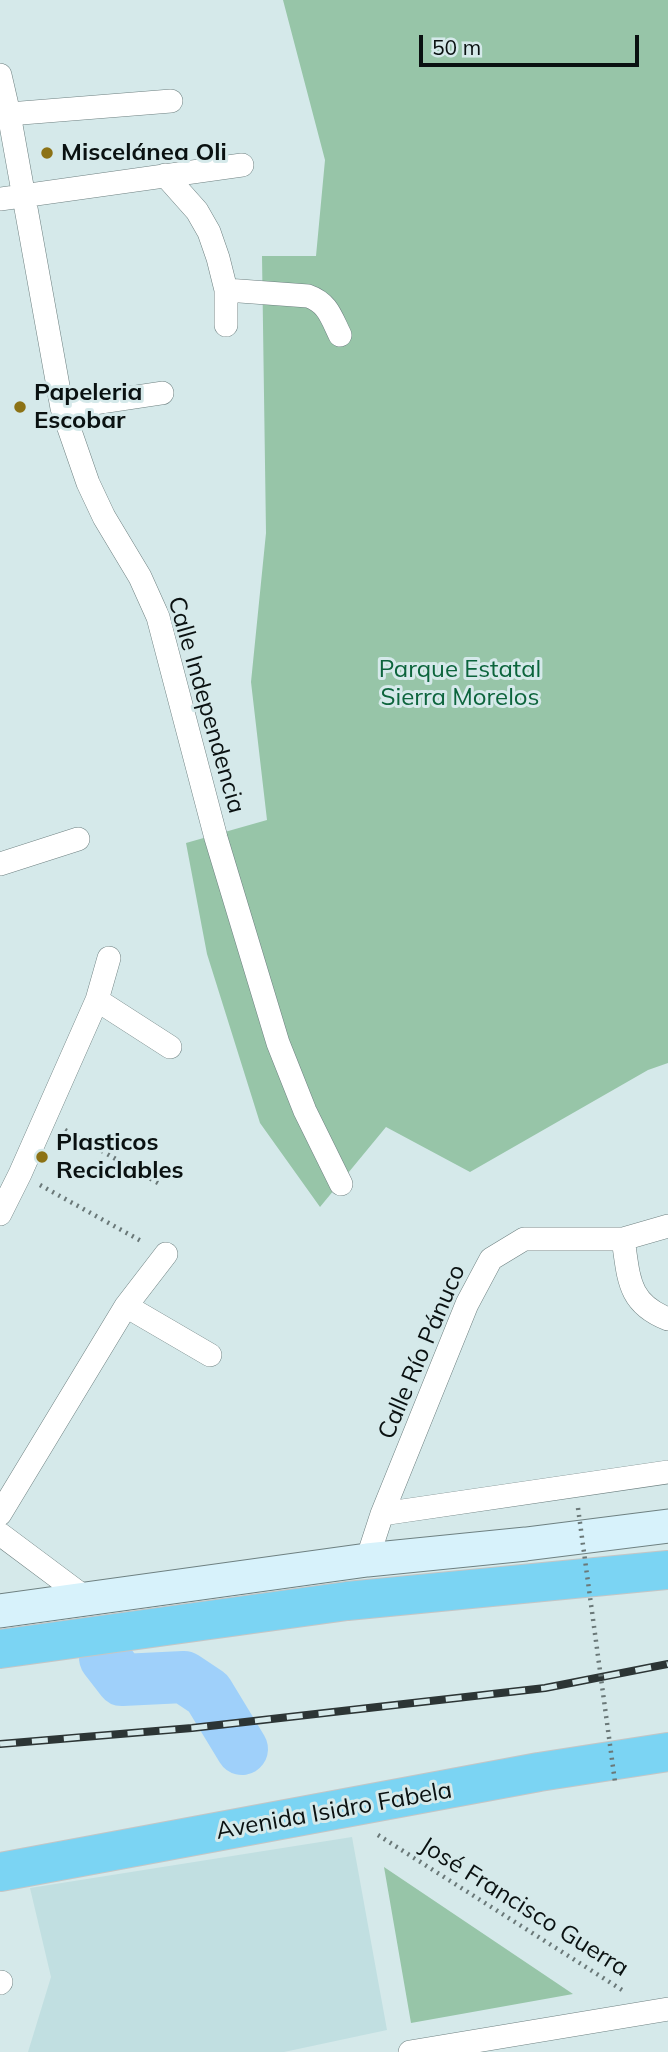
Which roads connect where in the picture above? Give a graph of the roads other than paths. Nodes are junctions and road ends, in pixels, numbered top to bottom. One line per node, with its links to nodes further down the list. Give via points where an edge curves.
1 (0, 75): 3 (street, Calle Independencia)
2 (171, 101): 3 (street)
3 (9, 114): 6 (street, Calle Independencia)
4 (242, 165): 5 (street)
5 (165, 175): 6 (street); 7 (street, via 209,232)
6 (11, 197): 11 (street, Calle Independencia)
7 (226, 290): 8 (street); 9 (street, via 319,300)
8 (226, 325)
9 (340, 335)
10 (162, 393): 11 (street)
11 (62, 408): 17 (street, Calle Independencia, via 104,517 158,617 216,838 278,1043)
12 (78, 839): 13 (street)
13 (0, 864)
14 (108, 958): 15 (street)
15 (97, 1000): 16 (street); 18 (street)
16 (170, 1047)
17 (341, 1184)
18 (0, 1214)
19 (668, 1226): 20 (street, Calle Río Pánuco)
20 (623, 1238): 23 (street, via 630,1285 641,1303); 27 (street, Calle Río Pánuco, via 524,1238 491,1259 467,1304)
21 (166, 1254): 22 (street)
22 (126, 1307): 24 (street); 26 (street)
23 (668, 1319)
24 (210, 1355)
25 (668, 1472): 27 (street)
26 (0, 1514)
27 (382, 1514): 30 (street, Calle Río Pánuco)
28 (668, 1526): 30 (main road)
29 (0, 1534): 32 (street)
30 (367, 1560): 32 (main road)
31 (668, 1570): 34 (highway, via 347,1601)
32 (87, 1599): 33 (main road)
33 (0, 1611)
34 (0, 1649)
35 (668, 1752): 36 (highway, Avenida Isidro Fabela)
36 (0, 1872)
37 (664, 2013): 38 (street)
38 (410, 2052)

